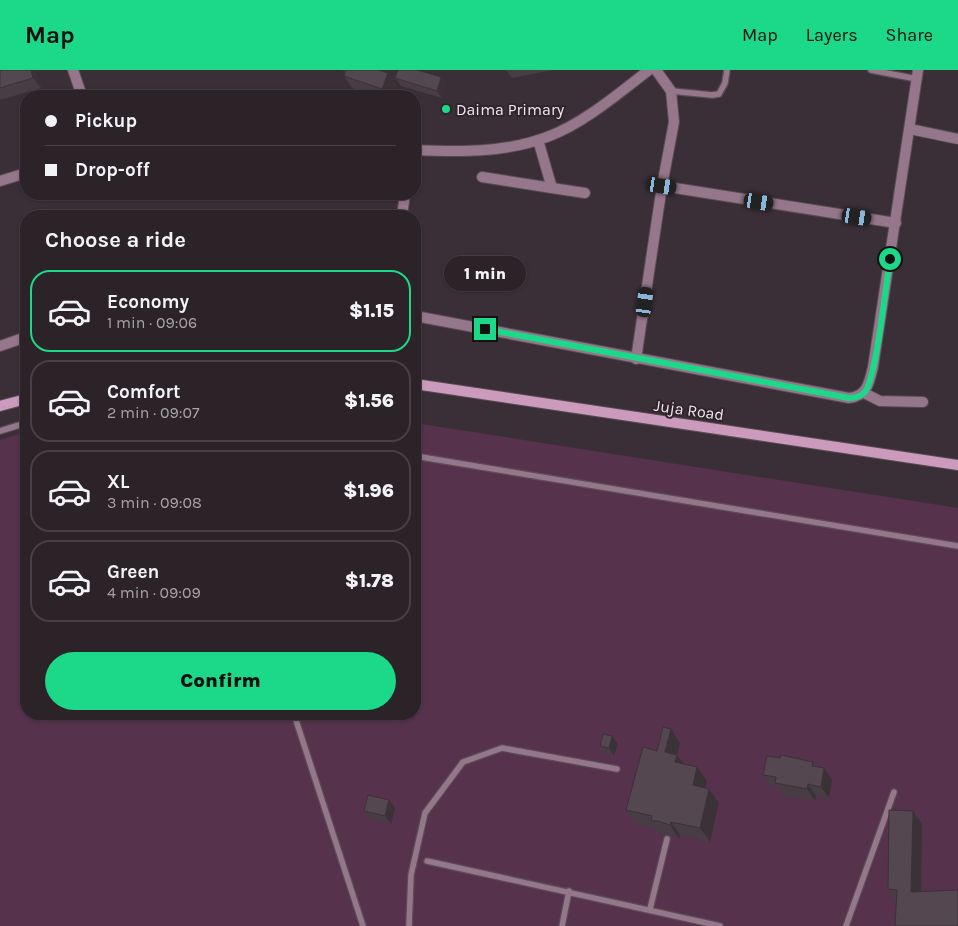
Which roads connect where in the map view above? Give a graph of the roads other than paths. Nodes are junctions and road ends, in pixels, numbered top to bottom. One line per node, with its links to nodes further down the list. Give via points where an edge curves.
1 (73, 70): 7 (street)
2 (650, 70): 11 (street, via 596,110)
3 (656, 70): 8 (street)
4 (727, 70): 8 (lane, via 720,94)
5 (871, 70): 6 (lane)
6 (918, 75): 9 (street)
7 (80, 90)
8 (671, 91): 16 (street, via 674,122)
9 (910, 129): 10 (street); 19 (street)
10 (958, 139)
11 (538, 140): 12 (street, via 511,147); 17 (street)
12 (421, 150)
13 (20, 175): 15 (street)
14 (482, 177): 17 (street)
15 (0, 181)
16 (662, 186): 19 (street); 23 (street)
17 (552, 188): 18 (street)
18 (585, 193)
19 (896, 223): 25 (street, via 873,367)
20 (421, 317): 23 (street)
21 (20, 339): 22 (street)
22 (0, 346)
23 (636, 359): 25 (street, via 849,398)
24 (421, 385): 32 (main road, Juja Road)
25 (864, 393): 27 (street, via 880,401)
26 (20, 401): 28 (main road)
27 (923, 402)
28 (0, 406)
29 (20, 426): 30 (lane)
30 (0, 431)
31 (421, 457): 33 (lane)
32 (958, 466)
33 (958, 546)
34 (296, 720): 42 (lane)
35 (617, 769): 43 (lane, via 502,748 463,762 425,813 411,875)
36 (894, 792): 46 (lane)
37 (667, 839): 40 (lane)
38 (427, 861): 39 (lane)
39 (569, 891): 40 (lane); 44 (lane)
40 (650, 909): 41 (lane)
41 (705, 924): 45 (lane)
42 (363, 926)
43 (409, 926)
44 (562, 926)
45 (720, 926)
46 (846, 926)

